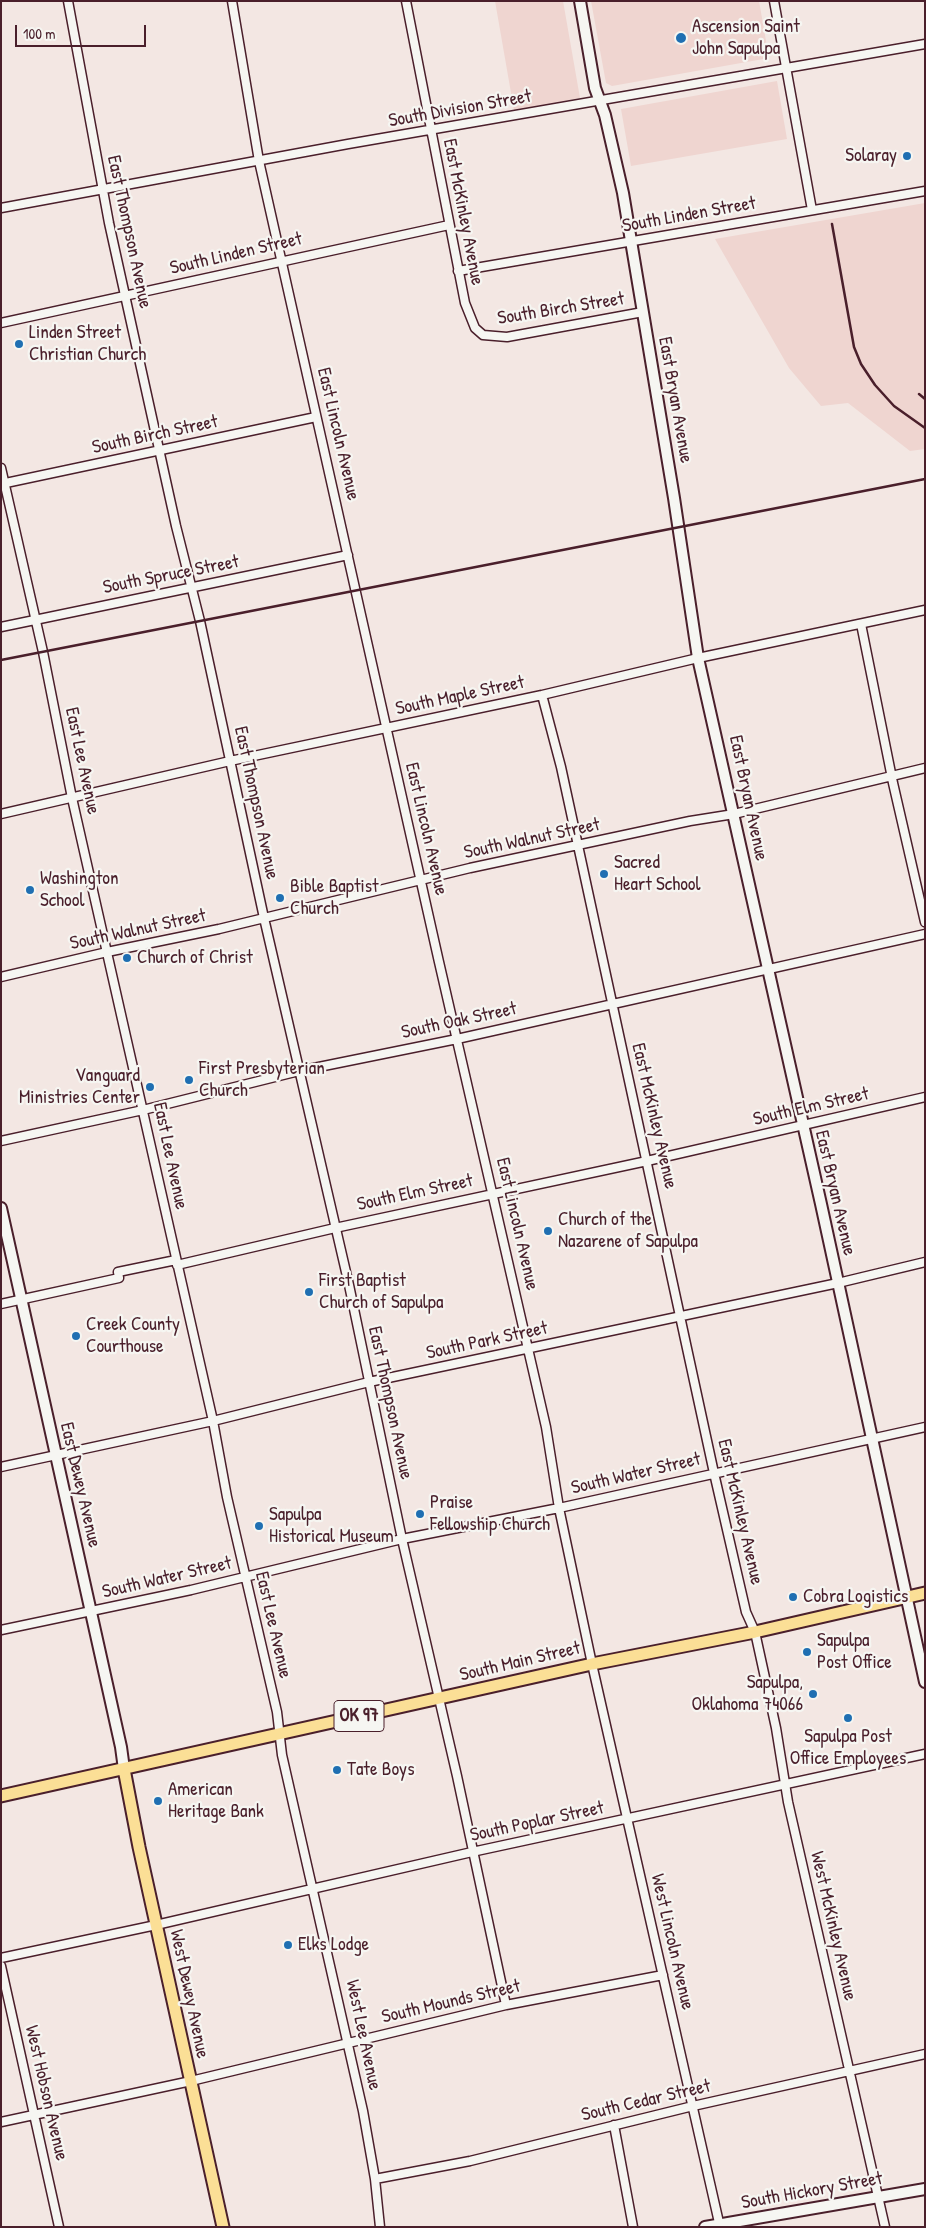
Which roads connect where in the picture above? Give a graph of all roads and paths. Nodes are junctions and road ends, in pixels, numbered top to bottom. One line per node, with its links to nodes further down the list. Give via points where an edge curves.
1 (68, 1): 11 (street, East Thompson Avenue)
2 (232, 1): 10 (street, East Lincoln Avenue)
3 (406, 1): 9 (street, East McKinley Avenue)
4 (580, 1): 8 (street, East Bryan Avenue, via 595,88)
5 (774, 1): 7 (street)
6 (925, 44): 7 (street, South Division Street)
7 (786, 68): 8 (street, South Division Street); 14 (street)
8 (600, 100): 9 (street, South Division Street); 16 (street, East Bryan Avenue, via 619,172)
9 (430, 131): 10 (street, South Division Street); 15 (street, East McKinley Avenue)
10 (259, 161): 11 (street, South Division Street); 17 (street, East Lincoln Avenue)
11 (102, 189): 13 (street, South Division Street); 19 (street, East Thompson Avenue)
12 (925, 191): 14 (street, South Linden Street)
13 (1, 208)
14 (812, 210): 16 (street, South Linden Street)
15 (448, 225): 17 (street, South Linden Street); 18 (street, East McKinley Avenue)
16 (631, 242): 18 (street, South Linden Street); 20 (street, East Bryan Avenue)
17 (283, 260): 19 (street, South Linden Street); 23 (street, East Lincoln Avenue)
18 (458, 271): 22 (street, East McKinley Avenue, via 470,319 474,328)
19 (126, 295): 21 (street, South Linden Street); 24 (street, East Thompson Avenue)
20 (643, 312): 22 (street, South Birch Street, via 507,337); 33 (street, East Bryan Avenue)
21 (1, 323)
22 (484, 335)
23 (316, 416): 24 (street, South Birch Street); 27 (street, East Lincoln Avenue)
24 (160, 450): 26 (street, South Birch Street); 28 (street, East Thompson Avenue)
25 (1, 468): 26 (street, East Lee Avenue)
26 (3, 484): 30 (street, East Lee Avenue)
27 (348, 555): 28 (street, South Spruce Street); 35 (street, East Lincoln Avenue)
28 (192, 587): 30 (street, South Spruce Street); 36 (street, East Thompson Avenue)
29 (925, 610): 31 (street, South Maple Street)
30 (36, 620): 32 (street, South Spruce Street); 39 (street, East Lee Avenue)
31 (861, 624): 33 (street, South Maple Street); 38 (street)
32 (1, 627)
33 (698, 658): 34 (street, South Maple Street); 41 (street, East Bryan Avenue)
34 (542, 694): 35 (street, South Maple Street); 42 (street, East McKinley Avenue)
35 (386, 729): 36 (street, South Maple Street); 43 (street, East Lincoln Avenue)
36 (230, 762): 39 (street, South Maple Street); 44 (street, East Thompson Avenue)
37 (925, 768): 38 (street, South Walnut Street)
38 (892, 776): 41 (street, South Walnut Street); 45 (street)
39 (72, 798): 40 (street, South Maple Street); 47 (street, East Lee Avenue)
40 (1, 814)
41 (734, 814): 42 (street, South Walnut Street); 48 (street, East Bryan Avenue)
42 (578, 845): 43 (street, South Walnut Street); 50 (street, East McKinley Avenue)
43 (421, 880): 44 (street, South Walnut Street); 51 (street, East Lincoln Avenue)
44 (264, 918): 47 (street, South Walnut Street); 52 (street, East Thompson Avenue)
45 (925, 922)
46 (925, 934): 48 (street, South Oak Street)
47 (107, 952): 49 (street, South Walnut Street); 54 (street, East Lee Avenue)
48 (768, 970): 50 (street, South Oak Street); 55 (street, East Bryan Avenue)
49 (1, 977)
50 (612, 1004): 51 (street, South Oak Street); 57 (street, East McKinley Avenue)
51 (457, 1039): 52 (street, South Oak Street); 58 (street, East Lincoln Avenue)
52 (299, 1071): 54 (street, South Oak Street); 60 (street, East Thompson Avenue)
53 (925, 1097): 55 (street, South Elm Street)
54 (143, 1110): 56 (street, South Oak Street); 62 (street, East Lee Avenue)
55 (802, 1126): 57 (street, South Elm Street); 63 (street, East Bryan Avenue)
56 (1, 1141)
57 (647, 1161): 58 (street, South Elm Street); 66 (street, East McKinley Avenue)
58 (493, 1193): 60 (street, South Elm Street); 67 (street, East Lincoln Avenue)
59 (1, 1208): 64 (street, East Dewey Avenue)
60 (335, 1228): 62 (street, South Elm Street); 68 (street, East Thompson Avenue)
61 (925, 1262): 63 (street, South Park Street)
62 (177, 1263): 64 (street, South Elm Street, via 118,1272 119,1278); 69 (street, East Lee Avenue)
63 (838, 1283): 66 (street, South Park Street); 71 (street, East Bryan Avenue)
64 (21, 1300): 65 (street, South Elm Street); 72 (street, East Dewey Avenue)
65 (1, 1304)
66 (682, 1316): 67 (street, South Park Street); 74 (street, East McKinley Avenue)
67 (528, 1349): 68 (street, South Park Street); 75 (street, East Lincoln Avenue, via 546,1428)
68 (369, 1382): 69 (street, South Park Street); 76 (street, East Thompson Avenue)
69 (213, 1421): 72 (street, South Park Street); 77 (street, East Lee Avenue)
70 (925, 1427): 71 (street, South Water Street)
71 (870, 1439): 74 (street, South Water Street); 79 (street, East Bryan Avenue)
72 (56, 1456): 73 (street, South Park Street); 80 (street, East Dewey Avenue)
73 (1, 1467)
74 (714, 1473): 75 (street, South Water Street); 82 (street, East McKinley Avenue, via 746,1612)
75 (559, 1508): 76 (street, South Water Street); 83 (street, East Lincoln Avenue)
76 (402, 1539): 77 (street, South Water Street); 85 (street, East Thompson Avenue)
77 (245, 1577): 80 (street, South Water Street); 86 (street, East Lee Avenue, via 275,1703)
78 (925, 1593): 79 (main road, South Main Street / OK 97)
79 (906, 1597): 82 (main road, South Main Street / OK 97); 84 (street, East Bryan Avenue)
80 (91, 1612): 81 (street, South Water Street); 88 (street, East Dewey Avenue)
81 (1, 1630)
82 (755, 1632): 83 (main road, South Main Street / OK 97); 89 (street, West McKinley Avenue)
83 (592, 1664): 85 (main road, South Main Street / OK 97); 91 (street, West Lincoln Avenue)
84 (925, 1682)
85 (439, 1698): 86 (main road, South Main Street / OK 97); 92 (street, East Thompson Avenue)
86 (279, 1734): 88 (main road, South Main Street / OK 97); 93 (street, West Lee Avenue)
87 (925, 1754): 89 (street, South Poplar Street)
88 (124, 1769): 90 (main road, OK 97); 94 (main road, West Dewey Avenue)
89 (787, 1785): 91 (street, South Poplar Street); 101 (street, West McKinley Avenue, via 788,1802)
90 (1, 1796)
91 (627, 1819): 92 (street, South Poplar Street); 97 (street, West Lincoln Avenue)
92 (472, 1852): 93 (street, South Poplar Street); 98 (street, East Thompson Avenue)
93 (314, 1890): 94 (street, South Poplar Street); 99 (street, West Lee Avenue)
94 (156, 1926): 95 (street, South Poplar Street); 102 (main road, West Dewey Avenue)
95 (1, 1958)
96 (1, 1966): 104 (street, West Hobson Avenue)
97 (662, 1975): 98 (street, South Mounds Street); 103 (street, West Lincoln Avenue)
98 (506, 2005): 99 (street, South Mounds Street)
99 (347, 2044): 102 (street, South Mounds Street); 107 (street, West Lee Avenue)
100 (925, 2054): 101 (street, South Cedar Street)
101 (850, 2072): 103 (street, South Cedar Street); 109 (street, West McKinley Avenue)
102 (190, 2081): 104 (street, South Mounds Street); 112 (main road, West Dewey Avenue)
103 (693, 2106): 106 (street, South Cedar Street); 110 (street, West Lincoln Avenue)
104 (34, 2116): 105 (street, South Mounds Street); 111 (street, West Hobson Avenue)
105 (1, 2122)
106 (614, 2125): 107 (street, South Cedar Street, via 470,2161); 114 (street)
107 (375, 2179): 113 (street, West Lee Avenue)
108 (925, 2189): 109 (street, South Hickory Street)
109 (878, 2198): 110 (street, South Hickory Street); 116 (street, West McKinley Avenue)
110 (720, 2225): 115 (street, South Hickory Street)
111 (58, 2227)
112 (223, 2227)
113 (380, 2227)
114 (633, 2227)
115 (706, 2227)
116 (885, 2227)

